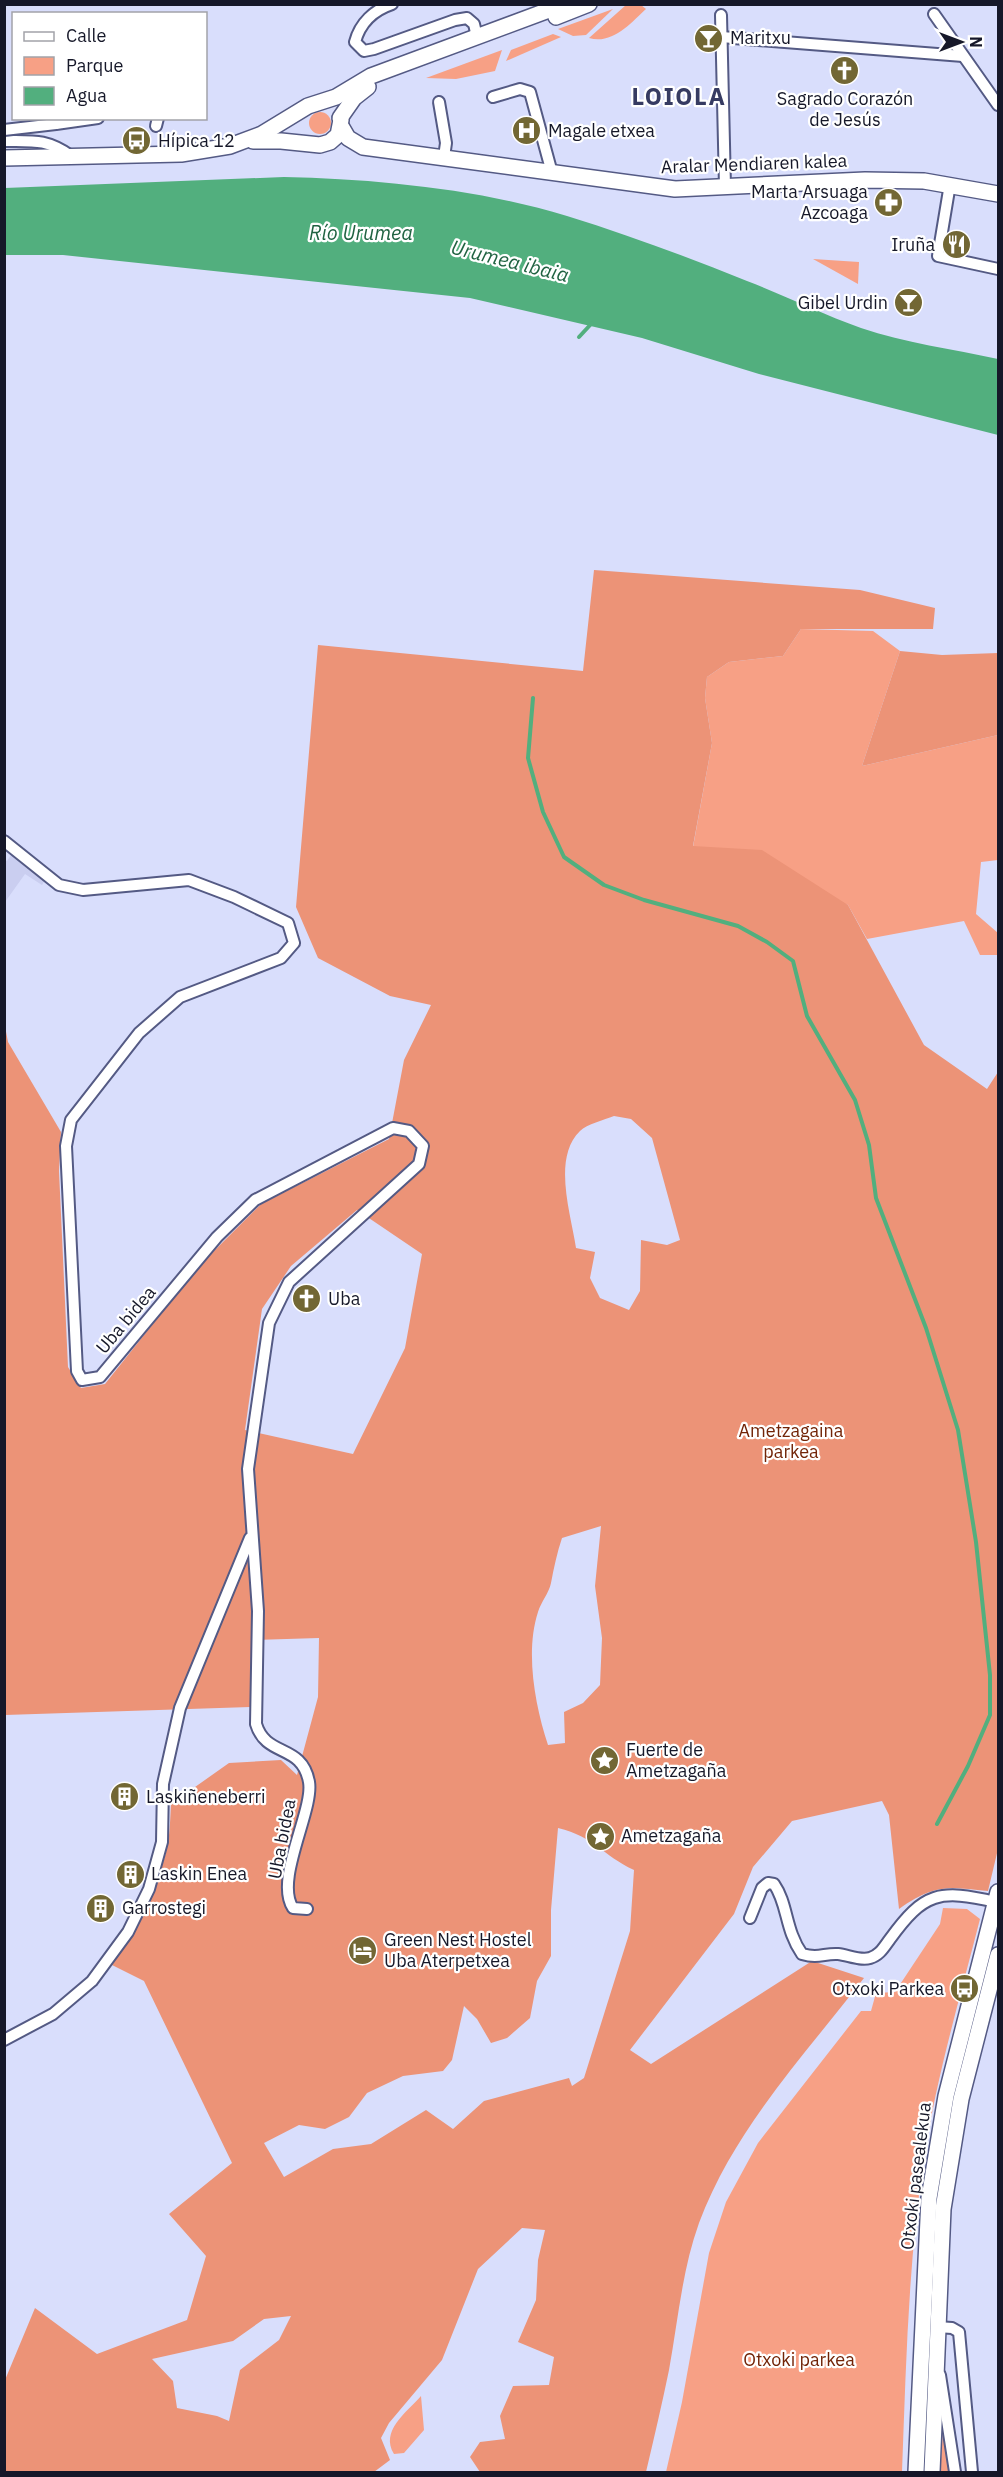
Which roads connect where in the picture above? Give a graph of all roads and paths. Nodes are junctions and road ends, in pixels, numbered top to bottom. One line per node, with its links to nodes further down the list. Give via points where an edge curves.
1 (392, 4): 6 (street, via 381,8 362,25 355,42 358,47 364,51 374,49 467,18 474,24)
2 (565, 4): 6 (main road)
3 (589, 4): 15 (main road, via 374,84 354,98)
4 (934, 14): 8 (street)
5 (721, 15): 7 (street)
6 (477, 37): 10 (main road, via 371,76)
7 (721, 37): 8 (street); 25 (street)
8 (963, 56): 12 (street)
9 (493, 97): 23 (street, via 520,89 530,92)
10 (323, 102): 13 (main road); 15 (main road, via 336,109)
11 (439, 102): 21 (street, via 446,143)
12 (999, 105)
13 (304, 109): 18 (main road); 19 (main road, via 299,127 304,138)
14 (59, 121): 16 (street, bridge)
15 (341, 122): 19 (main road, via 338,135 330,142); 21 (main road, Aralar Mendiaren kalea, via 348,138 363,147)
16 (4, 130)
17 (4, 141): 20 (street, via 43,141)
18 (247, 142): 19 (main road); 20 (main road, via 197,153)
19 (315, 144)
20 (72, 156): 22 (main road)
21 (444, 157): 23 (main road, Aralar Mendiaren kalea)
22 (4, 158)
23 (552, 173): 25 (main road, Aralar Mendiaren kalea, via 675,189)
24 (950, 184): 25 (main road, Aralar Mendiaren kalea, via 865,180); 26 (main road, Aralar Mendiaren kalea); 27 (street, via 938,256)
25 (725, 187)
26 (999, 194)
27 (999, 269)
28 (4, 841): 29 (street, Uba bidea, via 59,885 84,890 189,880 288,923 294,943 281,958 180,997 139,1033 71,1120 66,1146 76,1371 82,1380 100,1377 217,1237 255,1200 393,1128 409,1131 423,1146 419,1164 289,1282 269,1323 248,1469)
29 (251, 1535): 31 (street, Uba bidea, via 258,1611 256,1724 267,1743 301,1763 309,1783 293,1852 288,1897 293,1908); 34 (street, Uba bidea, via 180,1708 163,1784 162,1842 149,1889 128,1932 92,1982 53,2014)
30 (997, 1897): 32 (street, via 947,1894 923,1902 908,1914 880,1953 869,1959 837,1953 816,1958 802,1954 793,1941 774,1884 762,1888); 37 (main road, Otxoki pasealekua, via 946,2096 929,2198)
31 (307, 1909)
32 (750, 1918)
33 (999, 1955): 35 (main road, Otxoki pasealekua, via 961,2099 950,2160)
34 (4, 2040)
35 (937, 2327): 36 (main road, Otxoki pasealekua); 40 (street, via 958,2332)
36 (936, 2355): 38 (main road, Otxoki pasealekua); 39 (street, Otxoki pasealekua)
37 (916, 2472)
38 (932, 2472)
39 (955, 2472)
40 (972, 2472)

